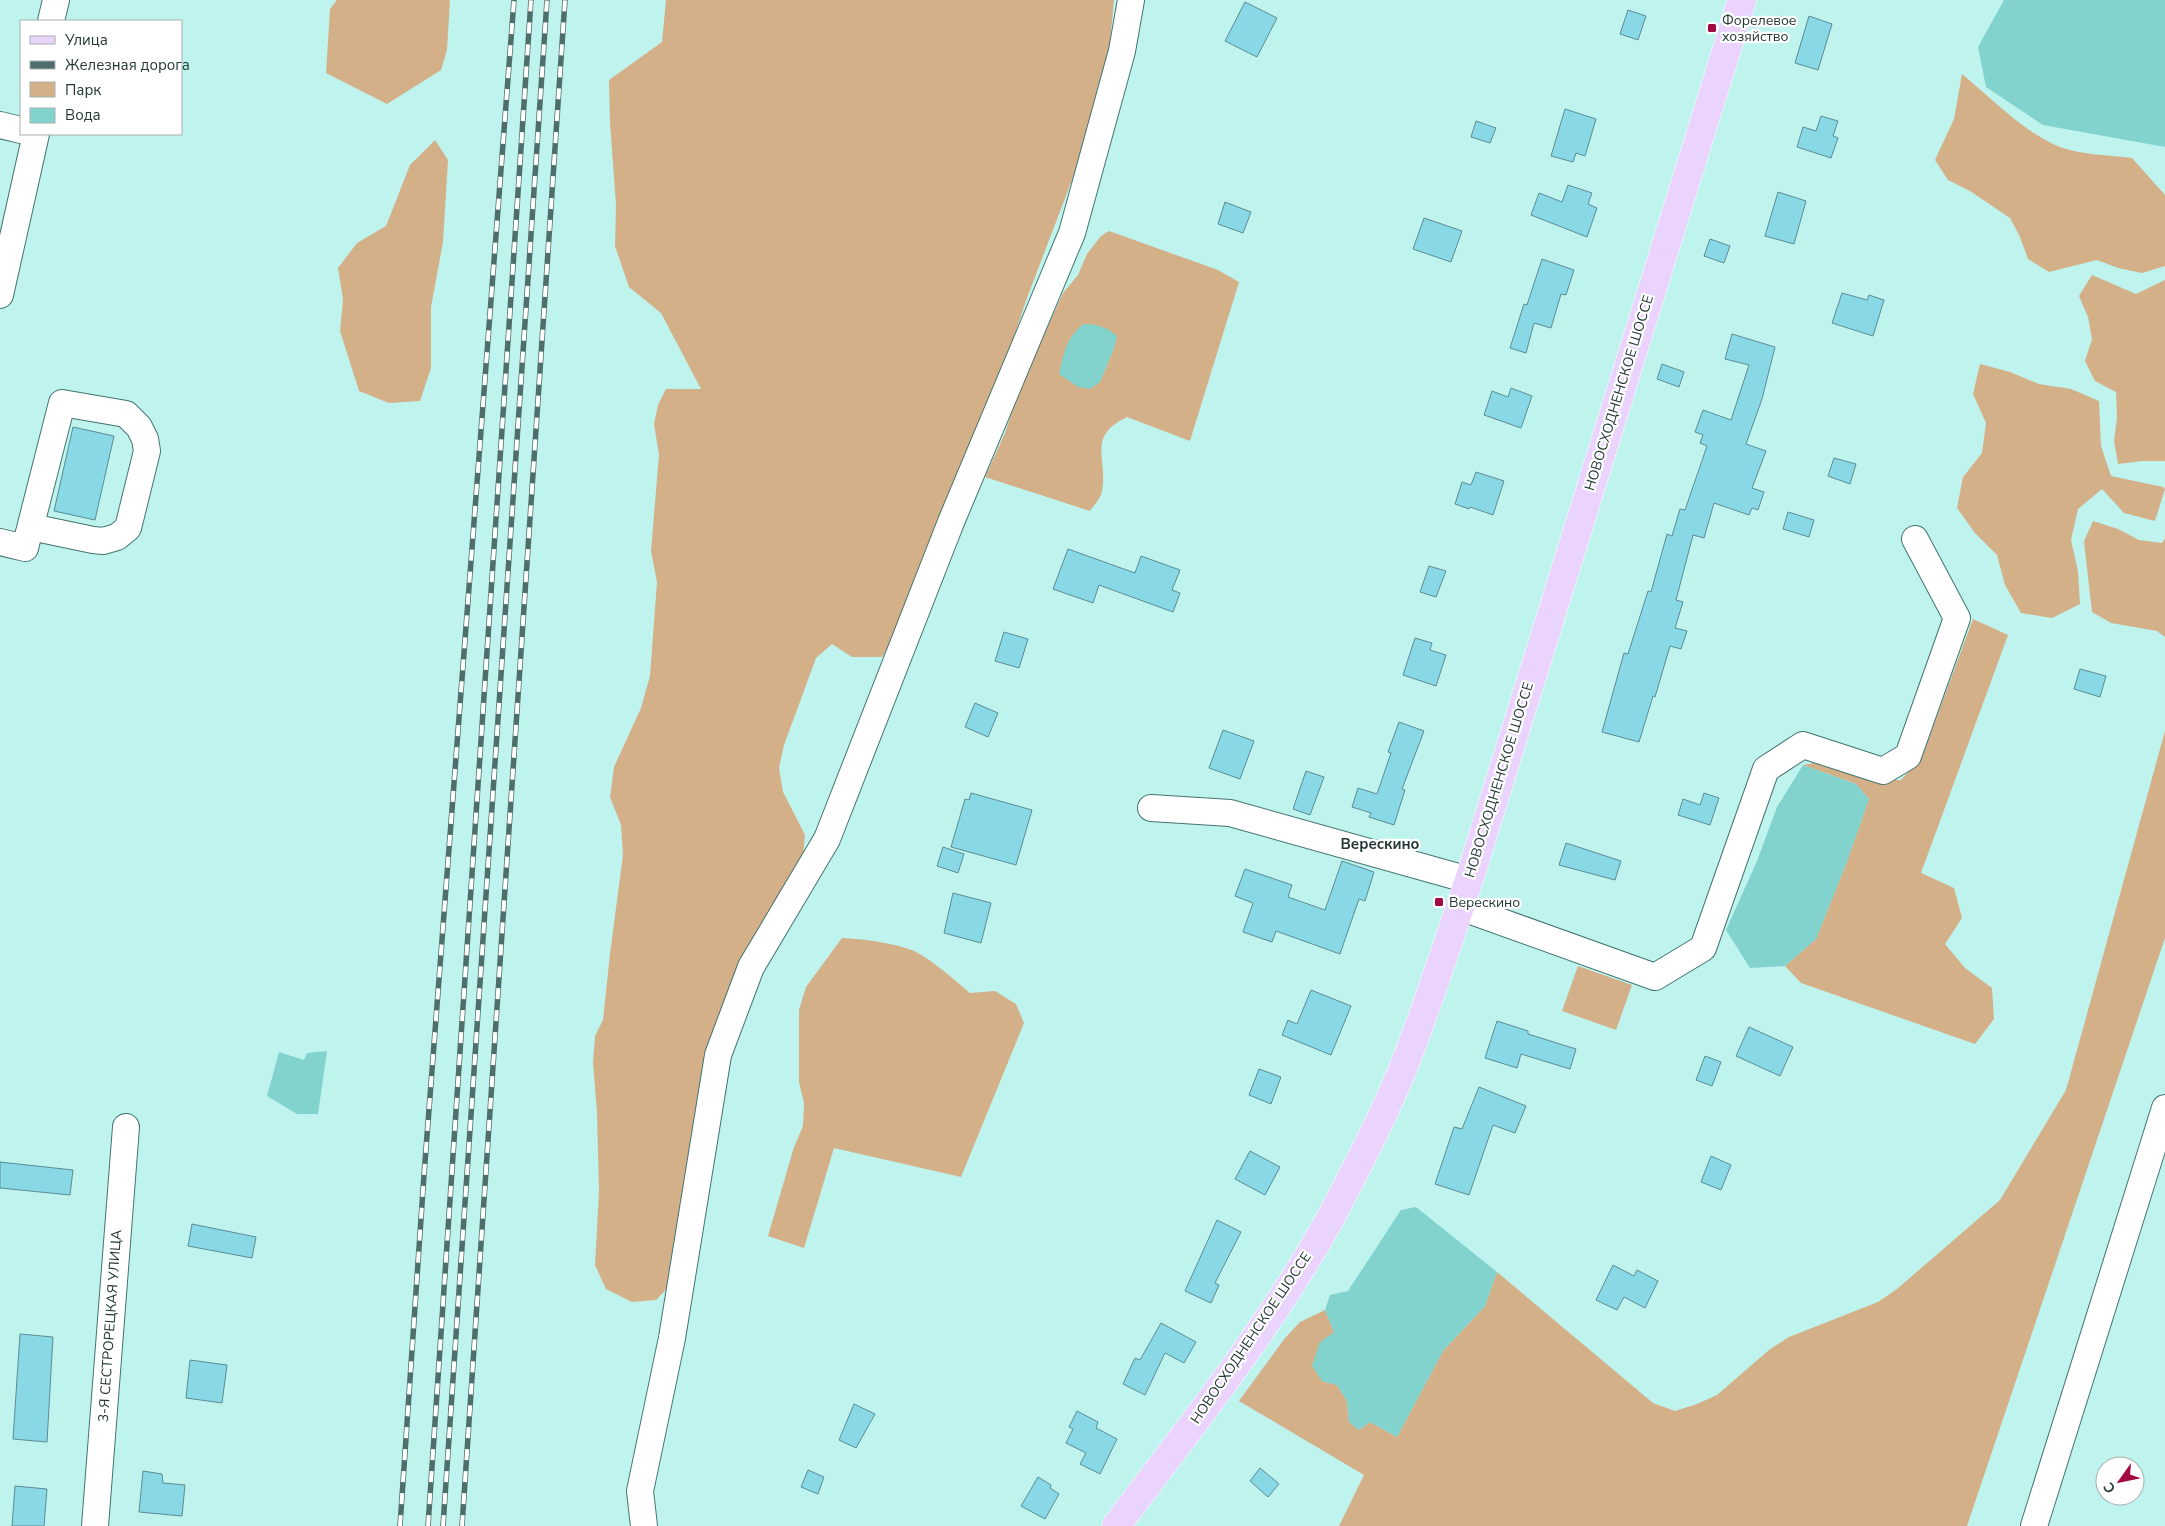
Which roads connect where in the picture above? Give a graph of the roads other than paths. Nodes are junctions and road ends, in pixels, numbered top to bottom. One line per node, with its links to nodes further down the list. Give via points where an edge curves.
1 (56, 0): 4 (street)
2 (1131, 0): 18 (street, via 1122,51 1072,234 951,522 827,839 751,967 718,1056 672,1338 640,1491)
3 (1742, 0): 13 (main road, НОВОСХОДНЕНСКОЕ ШОССЕ)
4 (51, 20)
5 (0, 125): 6 (street)
6 (20, 130)
7 (36, 135): 8 (street)
8 (0, 294)
9 (31, 528): 9 (street, via 103,541 117,537 128,528 147,452 139,427 126,414 62,403); 11 (street, via 25,548)
10 (1915, 540): 14 (street, via 1957,618 1908,756 1883,771 1803,744 1766,769 1703,948 1655,977)
11 (0, 542)
12 (1151, 808): 13 (street, via 1230,812)
13 (1468, 880): 14 (main road, НОВОСХОДНЕНСКОЕ ШОССЕ)
14 (1460, 907): 19 (main road, НОВОСХОДНЕНСКОЕ ШОССЕ, via 1403,1068 1329,1220 1275,1308)
15 (2165, 1108): 20 (street)
16 (126, 1127): 17 (street, 3-Я СЕСТРОРЕЦКАЯ УЛИЦА)
17 (95, 1526)
18 (644, 1526)
19 (1116, 1526)
20 (2034, 1526)

